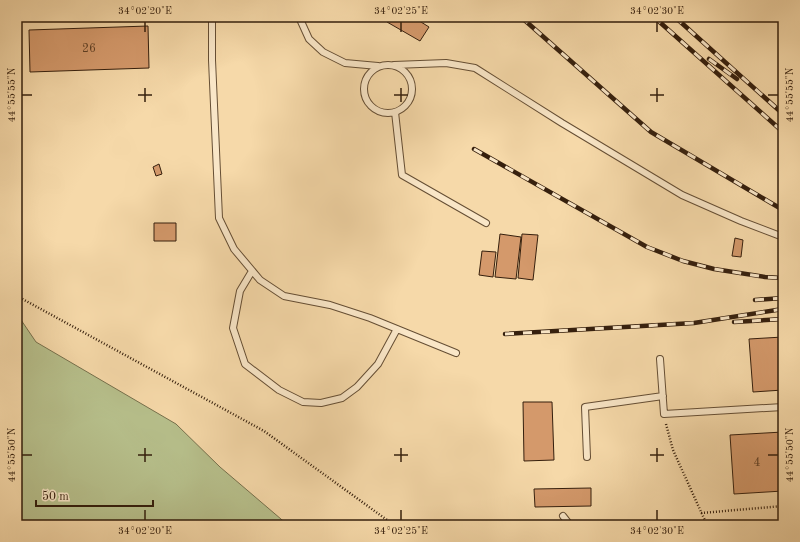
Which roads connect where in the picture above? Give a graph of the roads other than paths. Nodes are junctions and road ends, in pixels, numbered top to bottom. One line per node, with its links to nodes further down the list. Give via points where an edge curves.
1 (212, 17): 8 (lane, via 219,218 234,249)
2 (299, 17): 4 (lane, via 309,39 323,52 345,64)
3 (394, 65): 4 (lane); 5 (lane, via 406,73 412,87 409,102); 7 (lane, via 446,63 475,68 682,195)
4 (378, 66): 5 (lane, via 367,76 364,84 366,100 379,111)
5 (396, 112): 6 (lane, via 402,176)
6 (486, 223)
7 (783, 237)
8 (252, 271): 9 (lane, via 260,280 284,296 330,305); 9 (lane, via 240,291 233,328 245,364 279,390 303,402 321,403 342,398 378,364)
9 (397, 329): 10 (lane)
10 (456, 353)
11 (660, 358): 12 (lane)
12 (662, 396): 13 (lane, via 664,414); 14 (lane, via 585,407)
13 (783, 408)
14 (587, 457)
15 (563, 516): 16 (lane)
16 (570, 525)

